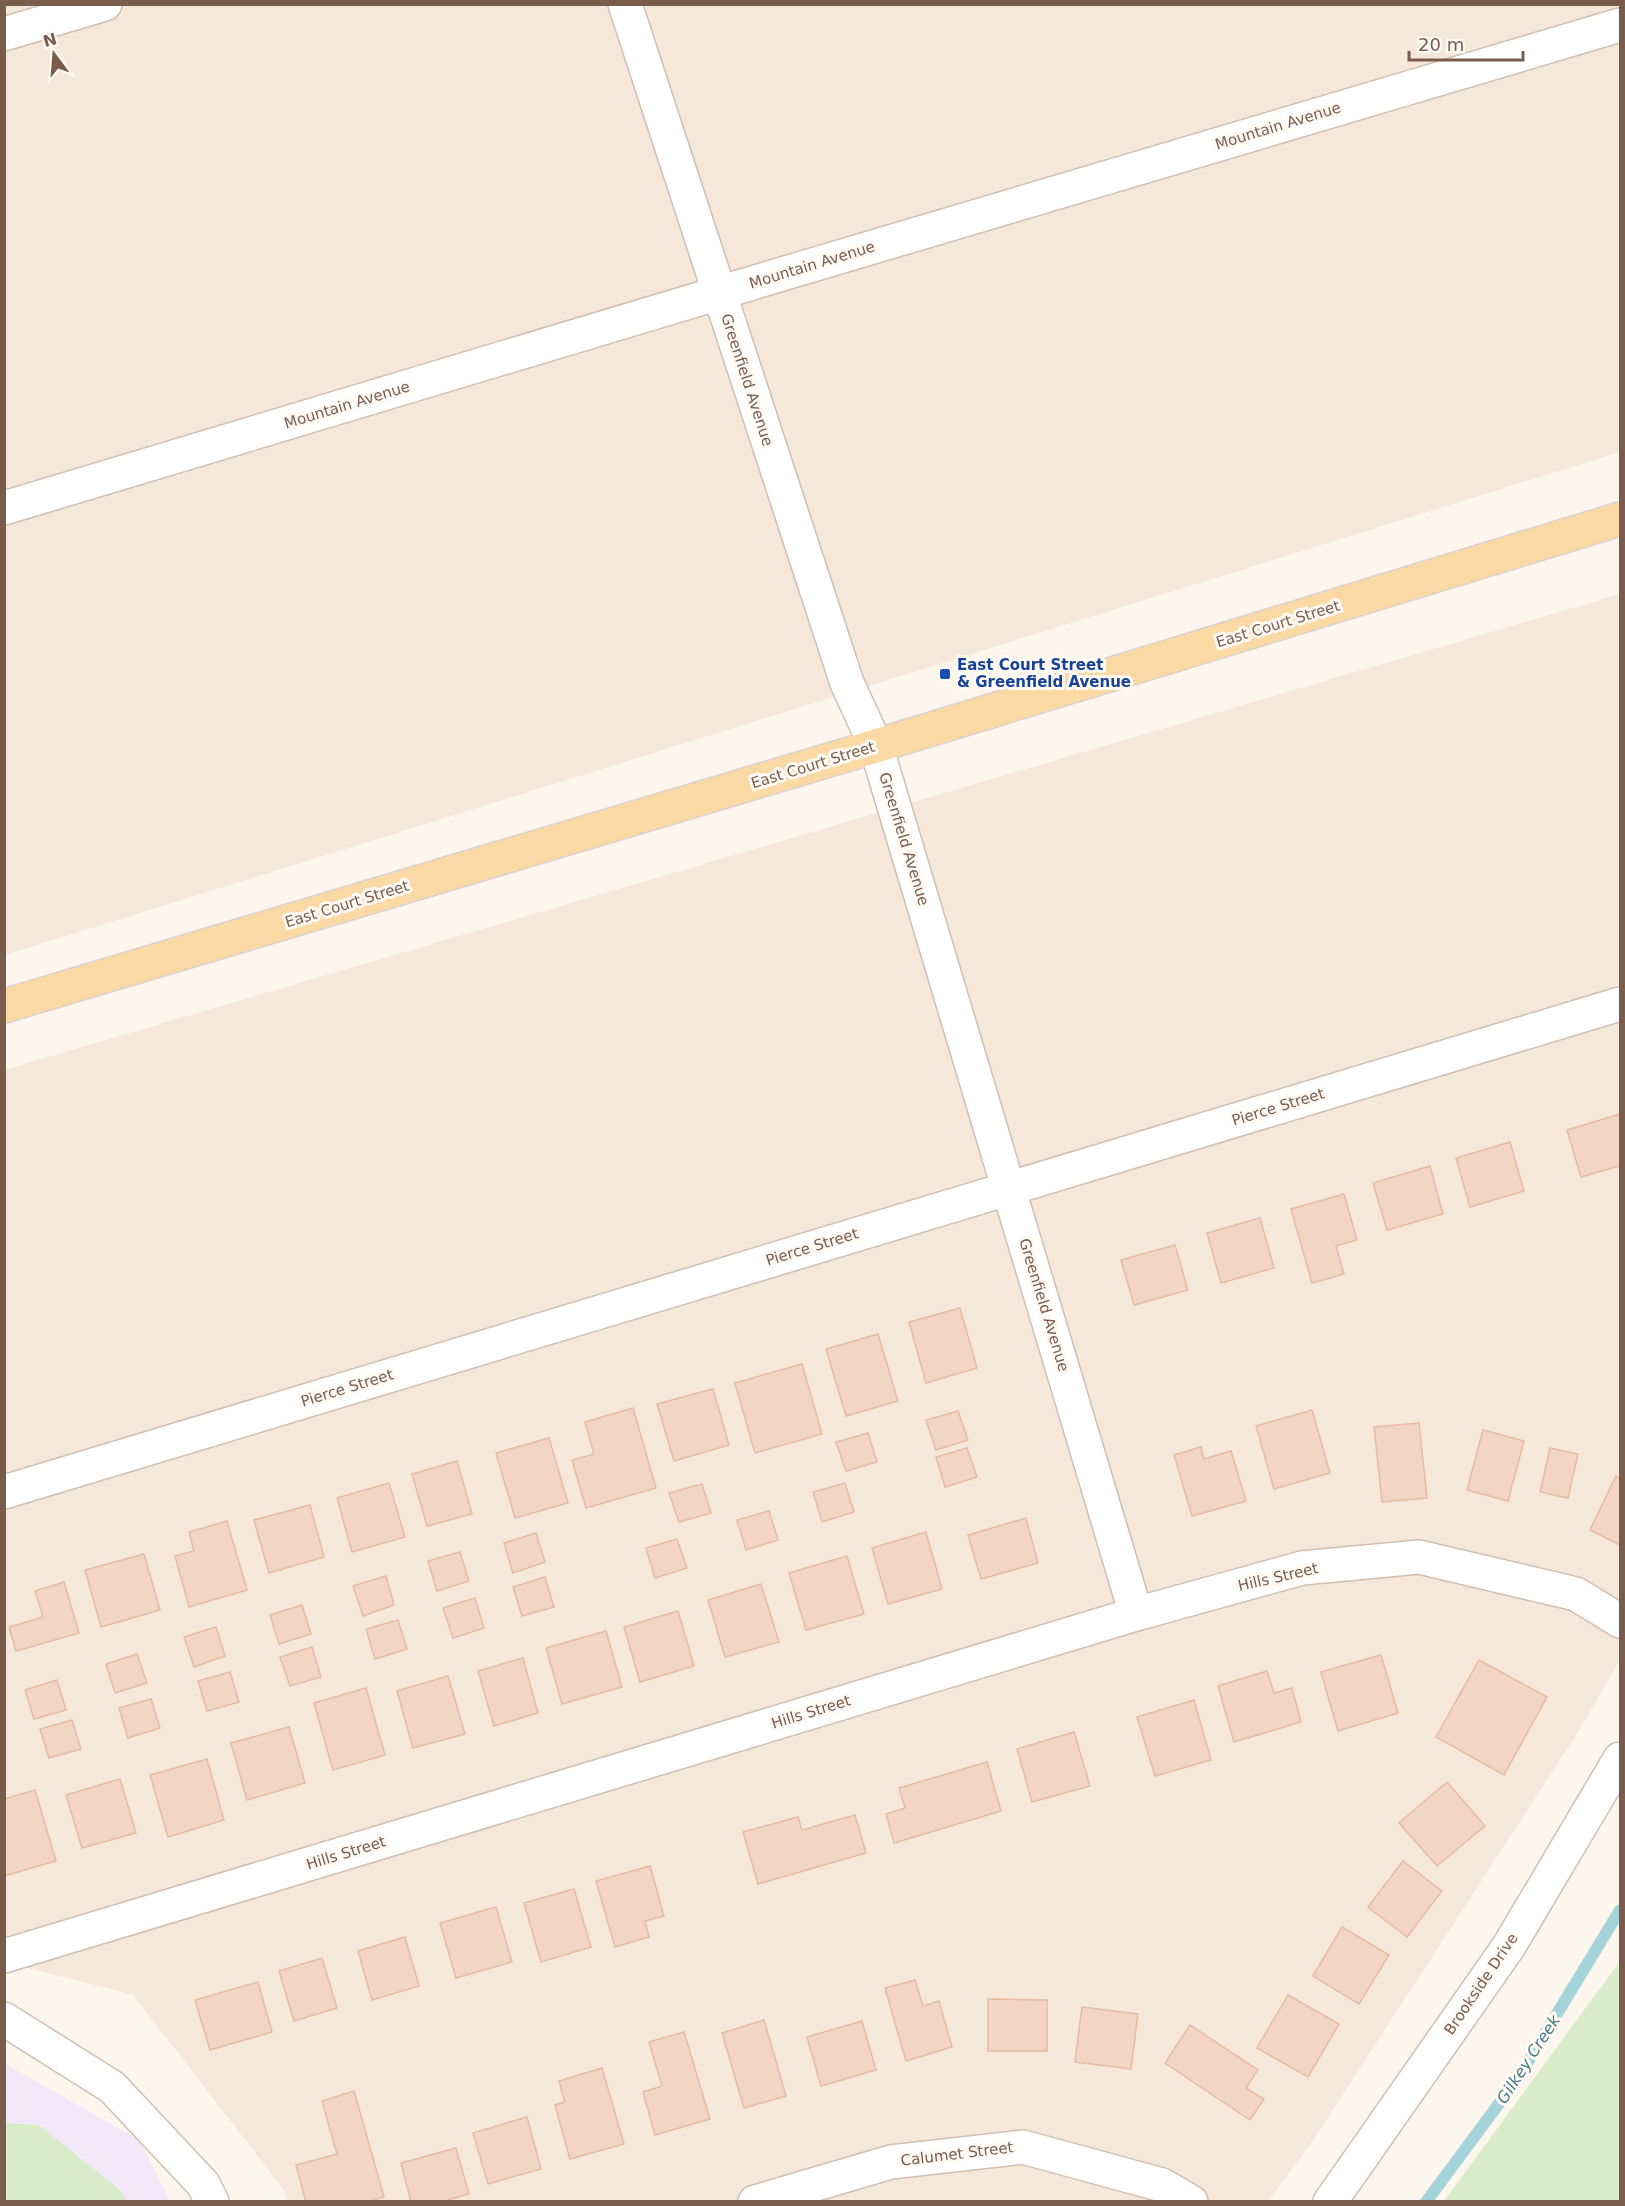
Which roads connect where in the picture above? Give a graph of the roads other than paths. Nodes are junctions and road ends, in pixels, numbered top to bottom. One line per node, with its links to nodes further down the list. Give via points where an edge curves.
1 (105, 4): 4 (street)
2 (625, 4): 5 (street, Greenfield Avenue)
3 (1620, 25): 5 (street, Mountain Avenue)
4 (4, 34)
5 (718, 293): 6 (street, Mountain Avenue); 8 (street, Greenfield Avenue, via 847,683)
6 (4, 508)
7 (1620, 519): 8 (main road, East Court Street)
8 (876, 746): 10 (main road, East Court Street); 11 (street, Greenfield Avenue)
9 (1620, 1004): 11 (street, Pierce Street)
10 (4, 1006)
11 (1010, 1188): 12 (street, Pierce Street); 13 (street, Greenfield Avenue)
12 (4, 1492)
13 (1136, 1614): 14 (street, Hills Street, via 1302,1568 1419,1557 1576,1594); 16 (street, Hills Street)
14 (1620, 1621)
15 (1620, 1759): 21 (street, Brookside Drive, via 1509,1946)
16 (4, 1956)
17 (4, 2019): 18 (street, via 112,2087 204,2184)
18 (212, 2202)
19 (755, 2202): 20 (street, Calumet Street, via 891,2162 1023,2147 1162,2185)
20 (1191, 2202)
21 (1330, 2202)

